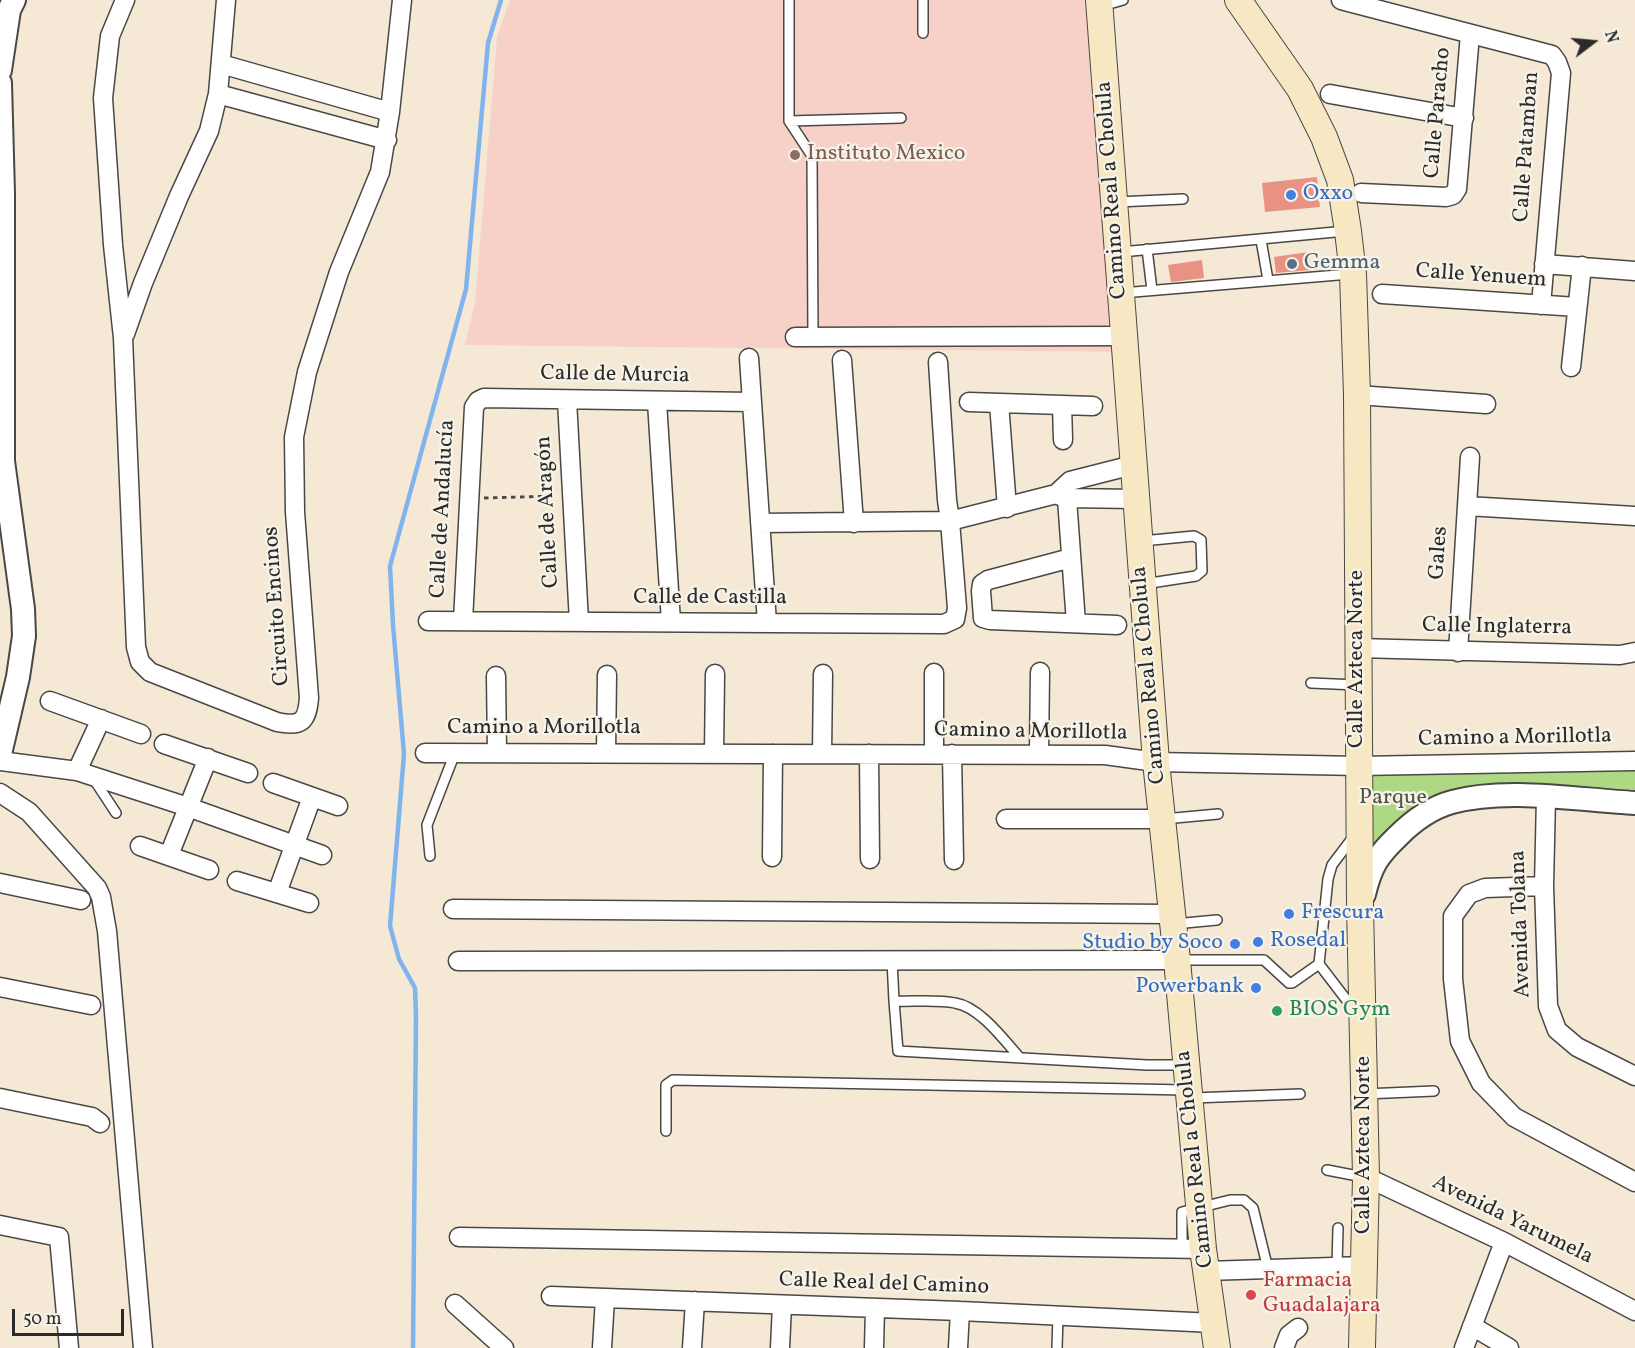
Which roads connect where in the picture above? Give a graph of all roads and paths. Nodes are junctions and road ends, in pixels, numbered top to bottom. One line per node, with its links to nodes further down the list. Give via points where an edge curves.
1 (125, 0): 42 (street, Circuito Encinos, via 111,36 103,98)
2 (226, 0): 12 (street, Circuito Encinos)
3 (402, 0): 17 (street, Circuito Encinos)
4 (789, 0): 20 (lane)
5 (923, 0): 10 (lane)
6 (1238, 0): 26 (main road, Calle Azteca Norte, via 1300,89 1324,137 1340,180)
7 (1341, 0): 11 (street, Calle Patamban)
8 (1107, 2): 25 (main road, Camino Real a Cholula)
9 (8, 6): 13 (street)
10 (923, 33)
11 (1470, 34): 19 (street, Calle Paracho); 30 (street, Calle Patamban, via 1552,56 1561,73)
12 (220, 64): 15 (street, Circuito Encinos); 17 (street)
13 (0, 70)
14 (0, 83): 22 (street)
15 (218, 94): 21 (street); 42 (street, Circuito Encinos, via 209,131)
16 (1330, 94): 19 (street)
17 (390, 112): 21 (street, Circuito Encinos)
18 (901, 118): 20 (lane)
19 (1464, 118): 23 (street, Calle Paracho, via 1457,189 1453,195)
20 (789, 121): 41 (lane, via 812,156)
21 (387, 140): 42 (street, Circuito Encinos, via 380,172 339,272 307,372 294,437 295,512 309,698 308,710 297,724 266,718 150,672 140,662 136,647)
22 (1, 193): 43 (street)
23 (1361, 193)
24 (1183, 199): 25 (lane)
25 (1114, 202): 29 (main road, Camino Real a Cholula)
26 (1348, 231): 27 (lane); 33 (main road, Calle Azteca Norte)
27 (1261, 240): 28 (lane); 34 (lane)
28 (1147, 249): 29 (lane); 35 (lane)
29 (1118, 252): 36 (main road, Camino Real a Cholula)
30 (1544, 264): 31 (street); 38 (street, Calle Patamban)
31 (1582, 266): 32 (street); 39 (street)
32 (1635, 271)
33 (1353, 274): 34 (lane); 49 (main road, Calle Azteca Norte)
34 (1268, 280): 35 (lane)
35 (1152, 290): 36 (lane)
36 (1121, 293): 40 (main road, Camino Real a Cholula)
37 (1382, 294): 38 (street, Calle Yenuem)
38 (1541, 305): 39 (street, Calle Yenuem)
39 (1577, 307): 47 (street)
40 (1124, 336): 41 (street); 62 (main road, Camino Real a Cholula)
41 (804, 337)
42 (123, 338)
43 (1, 343): 48 (street)
44 (749, 358): 53 (street)
45 (842, 360): 74 (street)
46 (938, 362): 72 (street)
47 (1571, 367)
48 (1, 379): 61 (street)
49 (1357, 395): 56 (street); 85 (main road, Calle Azteca Norte)
50 (567, 400): 51 (street, Calle de Murcia); 52 (street, Calle de Murcia); 65 (street, Calle de Aragón)
51 (477, 401): 67 (street, Calle de Andalucía)
52 (657, 402): 53 (street, Calle de Murcia); 81 (street)
53 (752, 402): 73 (street)
54 (969, 402): 55 (street)
55 (999, 403): 57 (street); 70 (street)
56 (1486, 404)
57 (1062, 405): 58 (street); 59 (street)
58 (1093, 406)
59 (1063, 440)
60 (1470, 457): 69 (street, Gales)
61 (1, 461): 104 (street, via 24,636)
62 (1133, 465): 63 (street); 68 (main road, Camino Real a Cholula)
63 (1086, 478): 64 (street, via 1070,481); 66 (street)
64 (1063, 492): 66 (street); 70 (street); 76 (street)
65 (572, 495): 67 (path); 80 (street, Calle de Aragón)
66 (1088, 497): 68 (street)
67 (469, 498): 79 (street, Calle de Andalucía)
68 (1136, 499): 75 (main road, Camino Real a Cholula)
69 (1467, 506): 71 (street); 87 (street, Gales)
70 (1006, 508): 72 (street)
71 (1635, 516)
72 (950, 521): 74 (street); 82 (street, Calle de Castilla, via 955,619 944,624)
73 (760, 523): 74 (street); 82 (street)
74 (855, 523)
75 (1139, 541): 77 (main road, Camino Real a Cholula); 77 (lane, via 1194,536 1201,540 1202,571 1196,576)
76 (1071, 558): 83 (street); 83 (street, via 988,580 982,584 982,610 984,618 990,620)
77 (1142, 584): 114 (main road, Camino Real a Cholula)
78 (428, 621): 79 (street, Calle de Castilla)
79 (463, 621): 80 (street, Calle de Castilla)
80 (579, 622): 81 (street, Calle de Castilla)
81 (671, 622): 82 (street, Calle de Castilla)
82 (767, 623)
83 (1076, 623): 84 (street)
84 (1117, 625)
85 (1358, 648): 87 (street, Calle Inglaterra); 95 (main road, Calle Azteca Norte)
86 (1635, 651): 87 (street, Calle Inglaterra, via 1620,655)
87 (1458, 652)
88 (1040, 672): 110 (street)
89 (934, 673): 109 (street)
90 (715, 674): 105 (street)
91 (823, 674): 107 (street)
92 (607, 675): 103 (street)
93 (496, 676): 102 (street)
94 (1311, 683): 95 (lane)
95 (1359, 685): 115 (main road, Calle Azteca Norte)
96 (50, 701): 97 (street)
97 (101, 719): 98 (street); 116 (street)
98 (141, 734)
99 (164, 744): 111 (street)
100 (425, 753): 101 (street, Camino a Morillotla)
101 (455, 753): 102 (street, Camino a Morillotla); 134 (lane, via 427,825)
102 (496, 753): 103 (street, Camino a Morillotla)
103 (606, 753): 105 (street, Camino a Morillotla)
104 (0, 754)
105 (714, 754): 106 (street, Camino a Morillotla)
106 (773, 754): 107 (street, Camino a Morillotla); 135 (street)
107 (822, 754): 108 (street, Camino a Morillotla)
108 (869, 754): 109 (street, Camino a Morillotla); 136 (street)
109 (943, 754): 110 (street, Camino a Morillotla); 137 (street)
110 (1039, 755): 114 (street, Camino a Morillotla, via 1105,755)
111 (208, 758): 117 (street); 124 (street)
112 (0, 761): 116 (street)
113 (1635, 761): 115 (street, Camino a Morillotla)
114 (1156, 762): 115 (street, Camino a Morillotla); 128 (main road, Camino Real a Cholula)
115 (1359, 766): 129 (main road, Calle Azteca Norte)
116 (84, 773): 124 (street); 125 (lane)
117 (248, 773)
118 (273, 783): 121 (street)
119 (0, 793): 191 (street, via 29,812 101,897)
120 (1545, 796): 122 (street); 141 (street, Avenida Tolana); 145 (street, via 1468,799 1424,814 1374,862)
121 (312, 797): 123 (street); 130 (street)
122 (1635, 802)
123 (338, 806)
124 (188, 807): 130 (street); 132 (street)
125 (116, 813)
126 (1218, 814): 128 (lane)
127 (1006, 819): 128 (street)
128 (1162, 819): 147 (main road, Camino Real a Cholula)
129 (1361, 827): 145 (main road, Calle Azteca Norte); 152 (lane, via 1332,865)
130 (294, 845): 133 (street); 142 (street)
131 (140, 846): 132 (street)
132 (169, 855): 138 (street)
133 (322, 855)
134 (430, 856)
135 (772, 857)
136 (870, 858)
137 (954, 860)
138 (209, 870)
139 (237, 881): 142 (street)
140 (0, 883): 143 (street)
141 (1544, 886): 158 (street, Avenida Tolana, via 1548,1006 1557,1030 1577,1047); 168 (street, via 1485,888 1469,894 1453,916 1453,979 1460,1041 1481,1083 1514,1117)
142 (277, 893): 144 (street)
143 (81, 900)
144 (309, 903)
145 (1360, 907): 156 (main road, Calle Azteca Norte)
146 (453, 909): 147 (street)
147 (1172, 919): 148 (lane); 150 (main road, Camino Real a Cholula)
148 (1217, 920)
149 (892, 960): 150 (street); 151 (street); 154 (lane)
150 (1177, 960): 152 (lane, via 1264,960 1289,983); 159 (main road, Camino Real a Cholula)
151 (458, 961)
152 (1319, 964): 156 (lane)
153 (0, 987): 155 (street)
154 (894, 1002): 157 (lane, via 957,1003 993,1026); 157 (lane, via 898,1051)
155 (91, 1005)
156 (1364, 1023): 162 (main road, Calle Azteca Norte)
157 (1020, 1058): 159 (lane)
158 (1635, 1076)
159 (1188, 1084): 161 (lane); 165 (lane, via 673,1080 666,1085); 169 (main road, Camino Real a Cholula)
160 (1434, 1091): 162 (lane)
161 (1300, 1094)
162 (1365, 1094): 167 (main road, Calle Azteca Norte)
163 (0, 1098): 164 (street, via 93,1117)
164 (100, 1123)
165 (666, 1131)
166 (1327, 1170): 167 (lane)
167 (1366, 1177): 173 (street, Avenida Yarumela); 175 (main road, Calle Azteca Norte)
168 (1635, 1182)
169 (1199, 1206): 174 (main road, Camino Real a Cholula); 177 (lane, via 1230,1200 1249,1203)
170 (0, 1226): 190 (street, via 64,1233)
171 (1338, 1228): 176 (lane)
172 (459, 1237): 174 (street)
173 (1504, 1242): 185 (street, Avenida Yarumela); 187 (street)
174 (1197, 1256): 177 (street); 189 (main road, Camino Real a Cholula)
175 (1365, 1266): 176 (street); 200 (main road, Calle Azteca Norte)
176 (1337, 1267): 177 (street)
177 (1268, 1269)
178 (551, 1296): 179 (street, Calle Real del Camino)
179 (605, 1298): 180 (street, Calle Real del Camino); 193 (street)
180 (695, 1301): 182 (street, Calle Real del Camino); 194 (street)
181 (455, 1304): 192 (street)
182 (782, 1305): 183 (street, Calle Real del Camino); 195 (street)
183 (875, 1308): 184 (street, Calle Real del Camino); 196 (street)
184 (960, 1311): 186 (street, Calle Real del Camino); 197 (street)
185 (1635, 1311)
186 (1058, 1316): 189 (street, Calle Real del Camino); 198 (lane)
187 (1472, 1326): 201 (street); 202 (street)
188 (1298, 1328): 199 (street, via 1289,1335)
189 (1216, 1336)
190 (69, 1348)
191 (143, 1348)
192 (504, 1348)
193 (602, 1348)
194 (692, 1348)
195 (780, 1348)
196 (874, 1348)
197 (958, 1348)
198 (1057, 1348)
199 (1284, 1348)
200 (1362, 1348)
201 (1464, 1348)
202 (1509, 1348)

